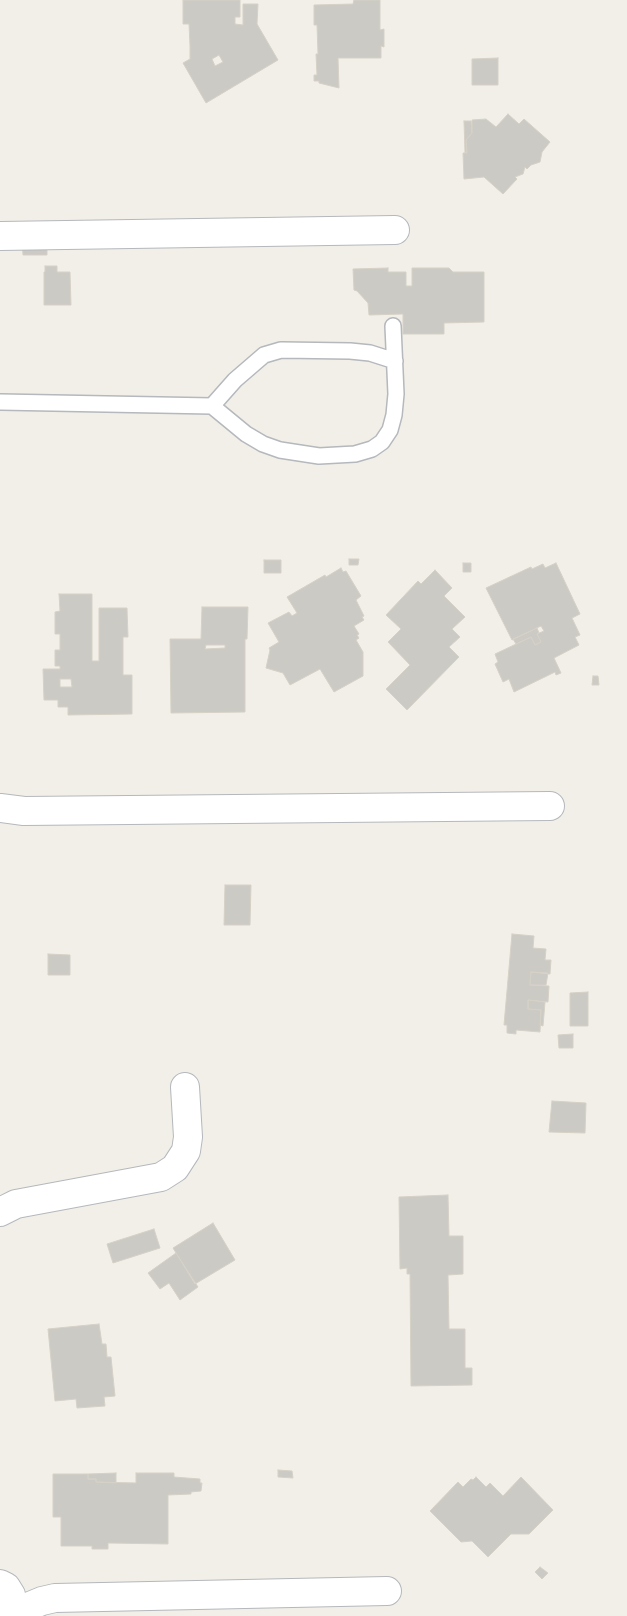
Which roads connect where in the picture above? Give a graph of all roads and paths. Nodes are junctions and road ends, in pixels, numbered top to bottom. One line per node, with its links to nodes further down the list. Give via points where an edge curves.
1 (394, 230): 2 (street)
2 (0, 236)
3 (394, 326): 4 (lane)
4 (395, 361): 6 (lane, via 350,351 281,350 264,355); 6 (lane, via 396,394 390,430 372,449 355,454 319,456 280,450 246,434)
5 (0, 402): 6 (lane)
6 (212, 406)
7 (550, 806): 8 (street, via 34,811)
8 (0, 808)
9 (185, 1086): 10 (street, via 186,1151 175,1168 161,1178 16,1204)
10 (0, 1212)
11 (0, 1584): 13 (street, via 11,1595 14,1604)
12 (387, 1591): 13 (street, via 55,1598)
13 (12, 1615)

